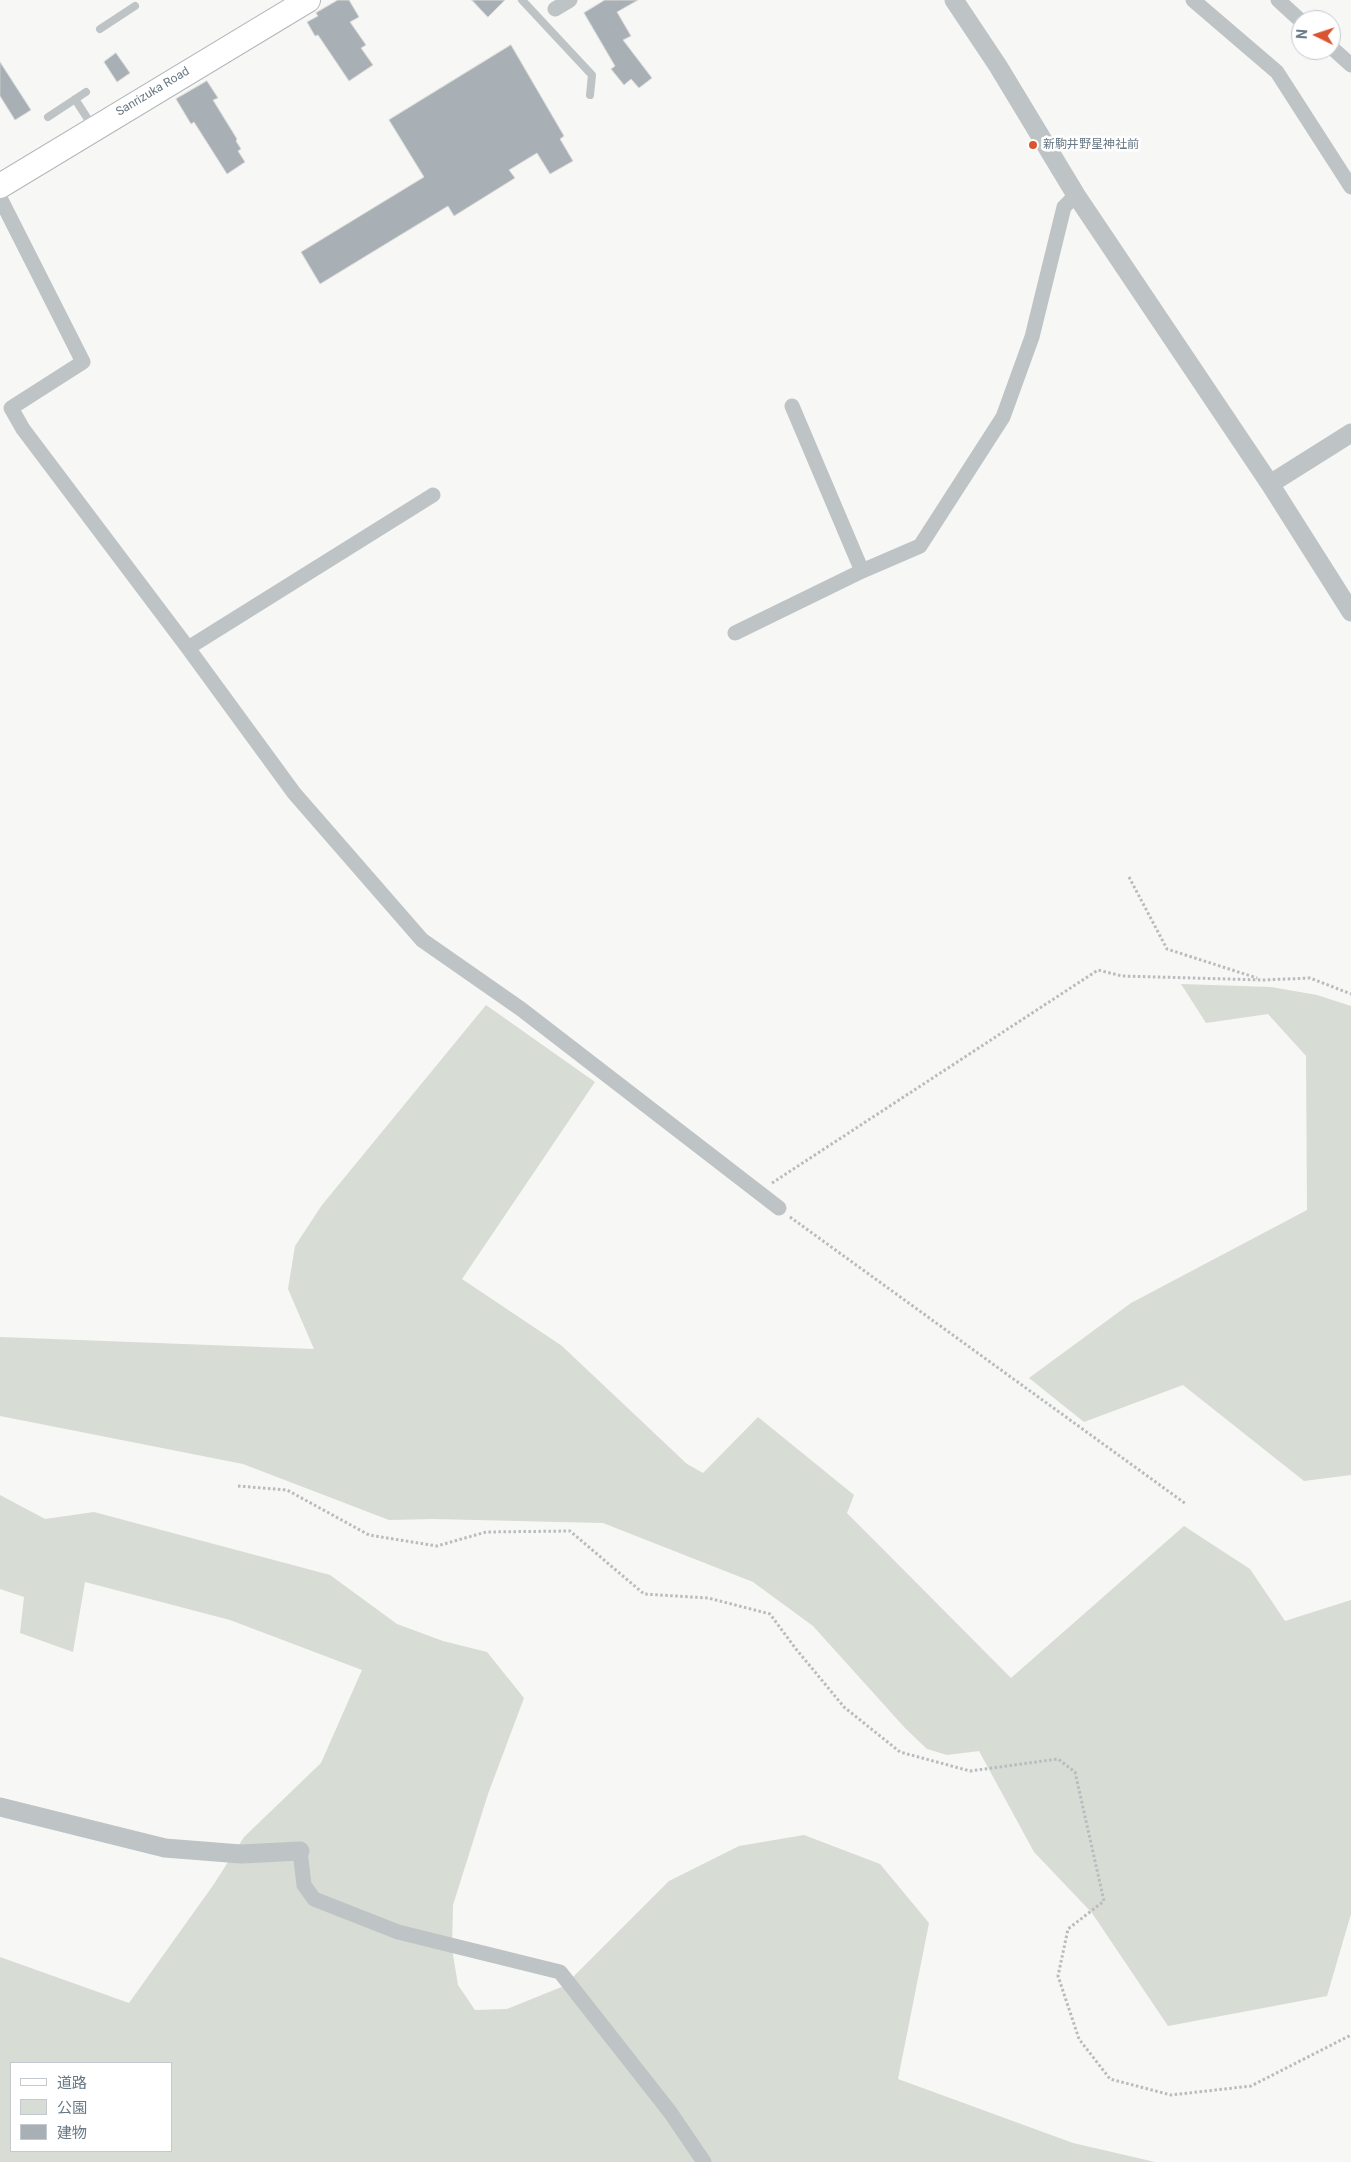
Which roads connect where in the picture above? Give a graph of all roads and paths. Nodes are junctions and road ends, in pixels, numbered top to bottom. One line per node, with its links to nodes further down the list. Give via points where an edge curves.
1 (308, 0): 17 (main road, Sanrizuka Road)
2 (522, 0): 14 (lane, via 592,75)
3 (570, 0): 8 (street)
4 (954, 0): 20 (street)
5 (1193, 0): 19 (street, via 1277,72)
6 (1278, 0): 9 (street)
7 (135, 6): 10 (lane)
8 (555, 9)
9 (1291, 12)
10 (100, 29)
11 (1341, 56): 12 (street)
12 (1351, 65)
13 (86, 92): 15 (lane)
14 (590, 95)
15 (75, 99): 16 (lane); 17 (lane)
16 (48, 117)
17 (94, 128): 18 (main road, Sanrizuka Road)
18 (0, 186)
19 (1351, 187)
20 (1076, 195): 24 (street); 26 (street, via 1064,207 1032,337 1003,417 920,546)
21 (0, 198): 29 (street, via 83,362 11,408 23,429)
22 (792, 406): 26 (street)
23 (1351, 433): 24 (street)
24 (1270, 484): 27 (street)
25 (433, 495): 29 (street)
26 (862, 571): 28 (street)
27 (1351, 612)
28 (735, 633)
29 (188, 648): 33 (street, via 294,794 422,940 529,1015)
30 (1129, 877): 31 (path, via 1167,950)
31 (1262, 980): 32 (path, via 1310,978); 33 (path, via 1122,976 1098,970)
32 (1351, 994)
33 (758, 1192): 34 (street)
34 (779, 1208): 36 (path)
35 (238, 1486): 39 (path, via 287,1490 369,1535 437,1546 486,1532 570,1531 644,1594 708,1598 770,1614 844,1707 900,1752 970,1771 1058,1759 1075,1772 1104,1901 1068,1929 1058,1976 1079,2039 1110,2079 1171,2095 1251,2086)
36 (1186, 1504)
37 (0, 1807): 38 (street, via 165,1848 241,1854)
38 (300, 1852): 40 (street, via 304,1885 314,1898 398,1932 560,1972 670,2112)
39 (1351, 2035)
40 (704, 2162)

